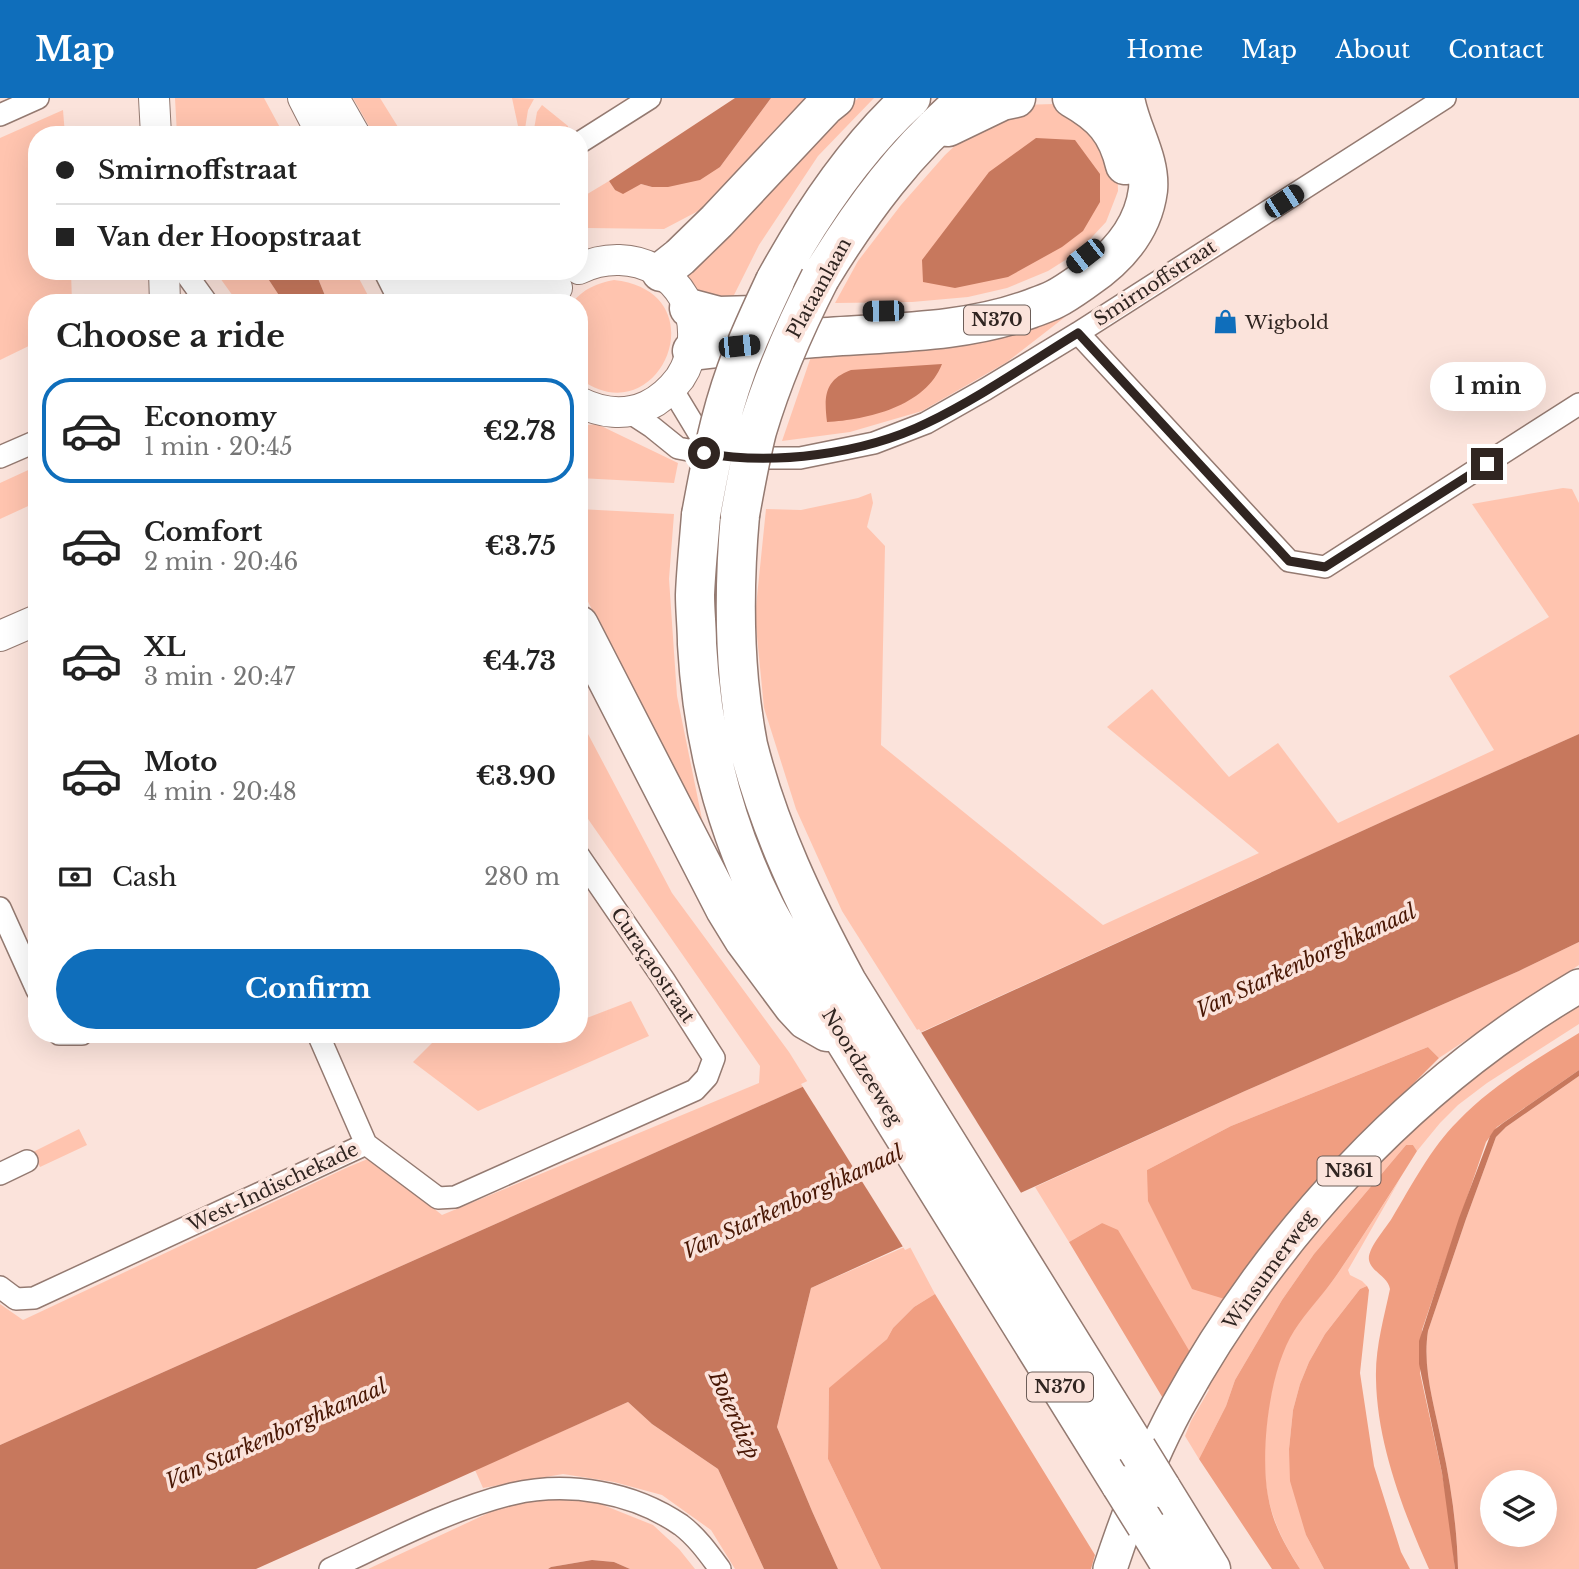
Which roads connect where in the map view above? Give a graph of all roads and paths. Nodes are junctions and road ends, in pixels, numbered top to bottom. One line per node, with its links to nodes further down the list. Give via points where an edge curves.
1 (38, 98): 13 (street)
2 (154, 98): 14 (main road)
3 (303, 98): 15 (main road)
4 (334, 98): 16 (main road)
5 (650, 98): 17 (street)
6 (835, 98): 20 (highway, via 717,221)
7 (911, 98): 37 (highway, Plataanlaan / N370, bridge, via 822,201 775,281 721,419)
8 (968, 98): 18 (highway, Plataanlaan / N370)
9 (1016, 98): 18 (highway, N370)
10 (1072, 98): 27 (highway, N370, via 1111,130 1121,146 1127,180 1121,214 1112,231 1070,268 1027,290 979,306 719,316)
11 (1125, 98): 29 (highway, N370, via 1147,166 1142,215 1106,266 1054,300 1004,318 944,328)
12 (1445, 98): 28 (street, Smirnoffstraat)
13 (0, 115)
14 (156, 126)
15 (317, 126)
16 (350, 126)
17 (588, 138)
18 (924, 139): 38 (highway, Plataanlaan / N370, bridge, via 872,199 801,315 769,393)
19 (588, 266): 20 (main road, via 621,259)
20 (661, 272): 27 (main road)
21 (420, 280): 24 (main road)
22 (463, 280): 25 (main road)
23 (565, 283): 26 (main road)
24 (438, 294)
25 (495, 294)
26 (523, 294)
27 (689, 308): 29 (main road)
28 (1078, 333): 31 (street, via 1289,561 1325,567); 36 (street, Smirnoffstraat, via 926,423 874,443 800,458)
29 (692, 351): 30 (main road)
30 (672, 389): 33 (main road, via 654,403); 36 (street, via 698,432)
31 (1579, 404)
32 (588, 406): 33 (main road)
33 (629, 412): 36 (street, Smirnoffstraat, via 678,449)
34 (28, 445): 35 (street)
35 (0, 457)
36 (730, 458)
37 (701, 515): 46 (highway, Noordzeeweg / N370, via 695,597 699,667 714,767 729,821 765,907)
38 (740, 515): 46 (highway, Noordzeeweg / N370, via 734,613 748,743 778,842 821,935)
39 (28, 624): 40 (main road)
40 (0, 636)
41 (588, 643): 46 (highway, N370, via 744,940)
42 (588, 869): 48 (street, Curaçaostraat, via 706,1044 714,1058)
43 (0, 908): 44 (street)
44 (28, 970)
45 (1579, 986): 57 (main road, Winsumerweg / N361, via 1467,1062 1382,1136 1310,1213 1242,1302 1176,1410 1142,1481)
46 (819, 994): 52 (highway, Noordzeeweg / N370); 52 (highway, Noordzeeweg / N370, via 847,1043)
47 (322, 1043): 49 (street)
48 (707, 1077): 49 (street, West-Indischekade, via 695,1090 455,1197 438,1198)
49 (366, 1143): 53 (street, West-Indischekade, via 34,1298)
50 (27, 1161): 51 (street)
51 (0, 1174)
52 (1014, 1281): 54 (highway, Noordzeeweg / N370, bridge, via 1161,1488); 54 (highway, Noordzeeweg / N370, bridge, via 1121,1485 1146,1525)
53 (8, 1293)
54 (1190, 1565)
55 (330, 1569): 56 (street, via 449,1515 513,1494 557,1488 599,1491 642,1503 682,1526)
56 (720, 1569)
57 (1110, 1569)

